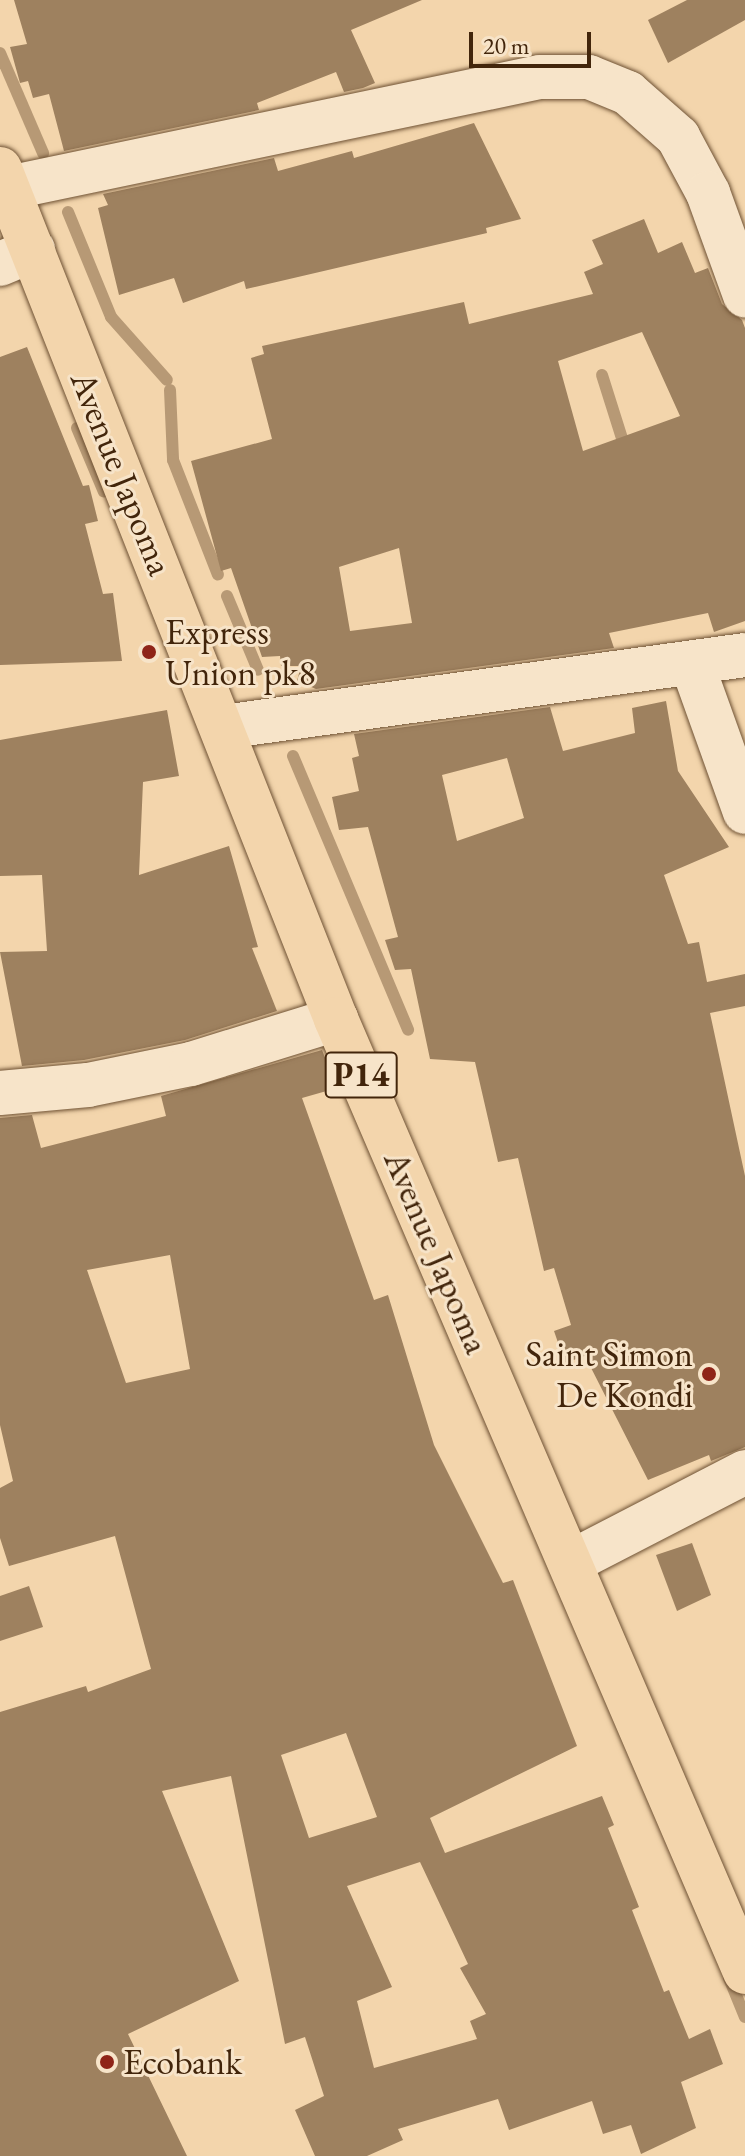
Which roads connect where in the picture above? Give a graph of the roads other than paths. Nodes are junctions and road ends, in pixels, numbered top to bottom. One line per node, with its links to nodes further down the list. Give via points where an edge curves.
1 (4, 179): 2 (street, via 540,77 589,77 628,93); 3 (main road, Avenue Japoma / P14)
2 (726, 188): 4 (street)
3 (16, 257): 7 (main road, Avenue Japoma / P14)
4 (745, 295)
5 (745, 655): 6 (street)
6 (692, 664): 7 (street); 8 (street)
7 (223, 727): 9 (main road, Avenue Japoma / P14)
8 (745, 812)
9 (336, 1019): 10 (street, via 191,1064 88,1085); 12 (main road, Avenue Japoma / P14)
10 (0, 1093)
11 (745, 1472): 12 (street)
12 (571, 1562): 13 (main road, Avenue Japoma / P14)
13 (745, 1972)

